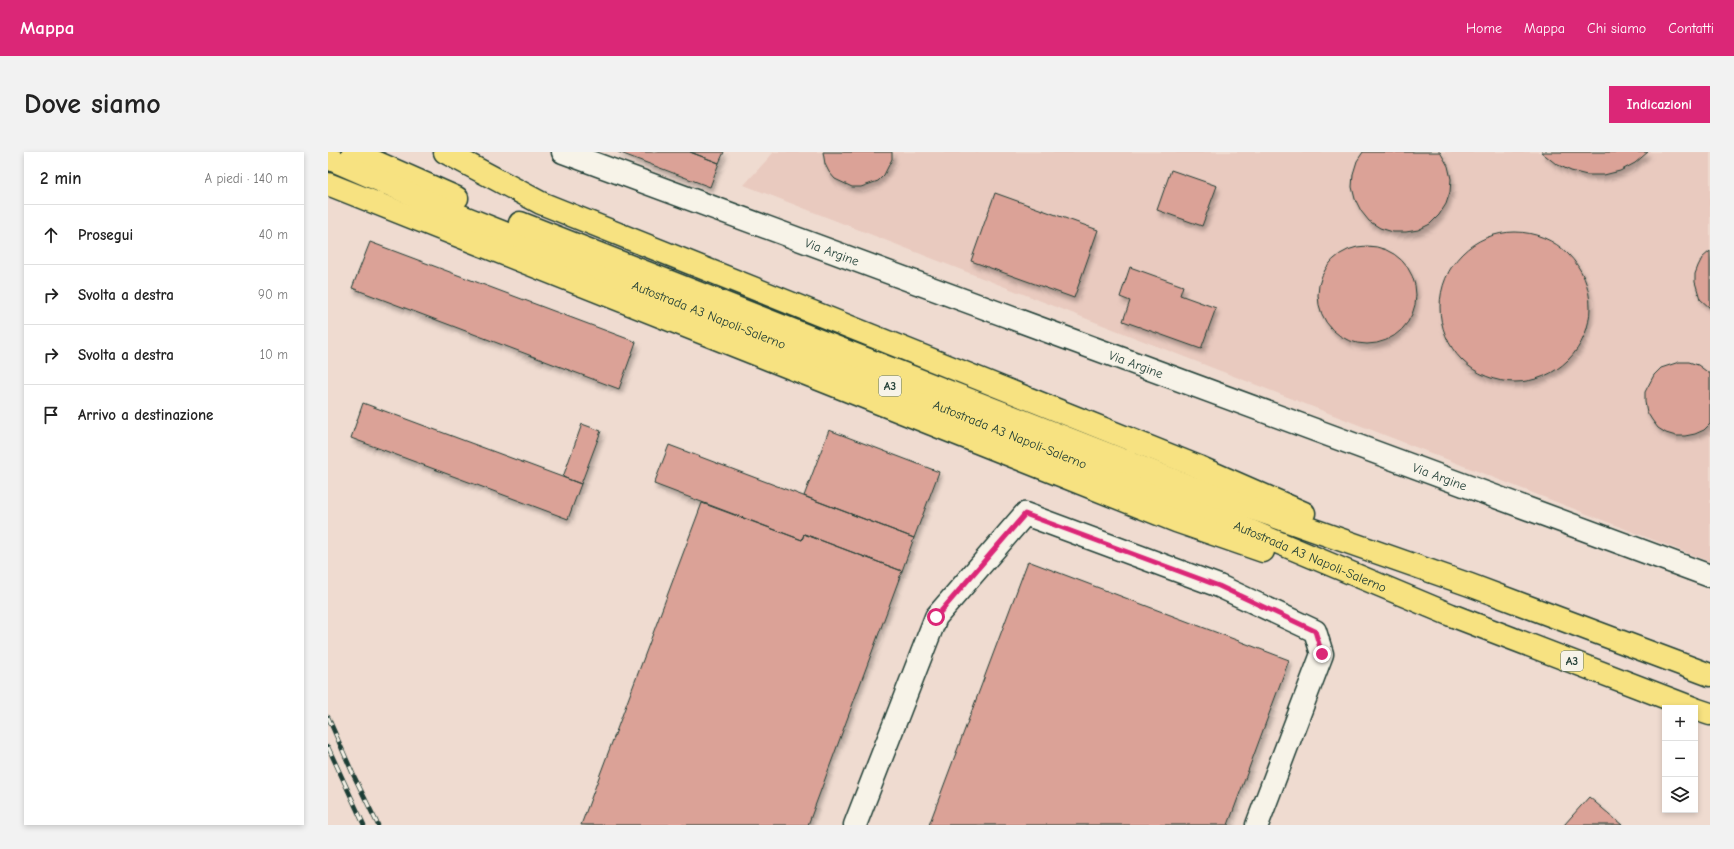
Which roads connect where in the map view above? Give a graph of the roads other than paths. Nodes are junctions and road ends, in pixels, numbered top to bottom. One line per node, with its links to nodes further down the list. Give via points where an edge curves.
1 (353, 152): 7 (highway, Autostrada A3 Napoli-Salerno / A3, via 464,201 1190,487)
2 (445, 152): 7 (highway, A3, via 541,203 1199,467)
3 (563, 152): 6 (street, Via Argine)
4 (328, 158): 8 (highway, Autostrada A3 Napoli-Salerno / A3, via 458,215 1176,500)
5 (328, 184): 8 (highway, A3, via 1176,521)
6 (1710, 576)
7 (1470, 585): 9 (highway, Autostrada A3 Napoli-Salerno / A3)
8 (1451, 615): 10 (highway, Autostrada A3 Napoli-Salerno / A3)
9 (1710, 675)
10 (1686, 705)
11 (1698, 710): 12 (highway, Autostrada A3 Napoli-Salerno / A3)
12 (1710, 714)
13 (856, 825): 14 (street, via 936,617 1025,514 1219,586 1315,631 1322,654)
14 (1257, 825)

